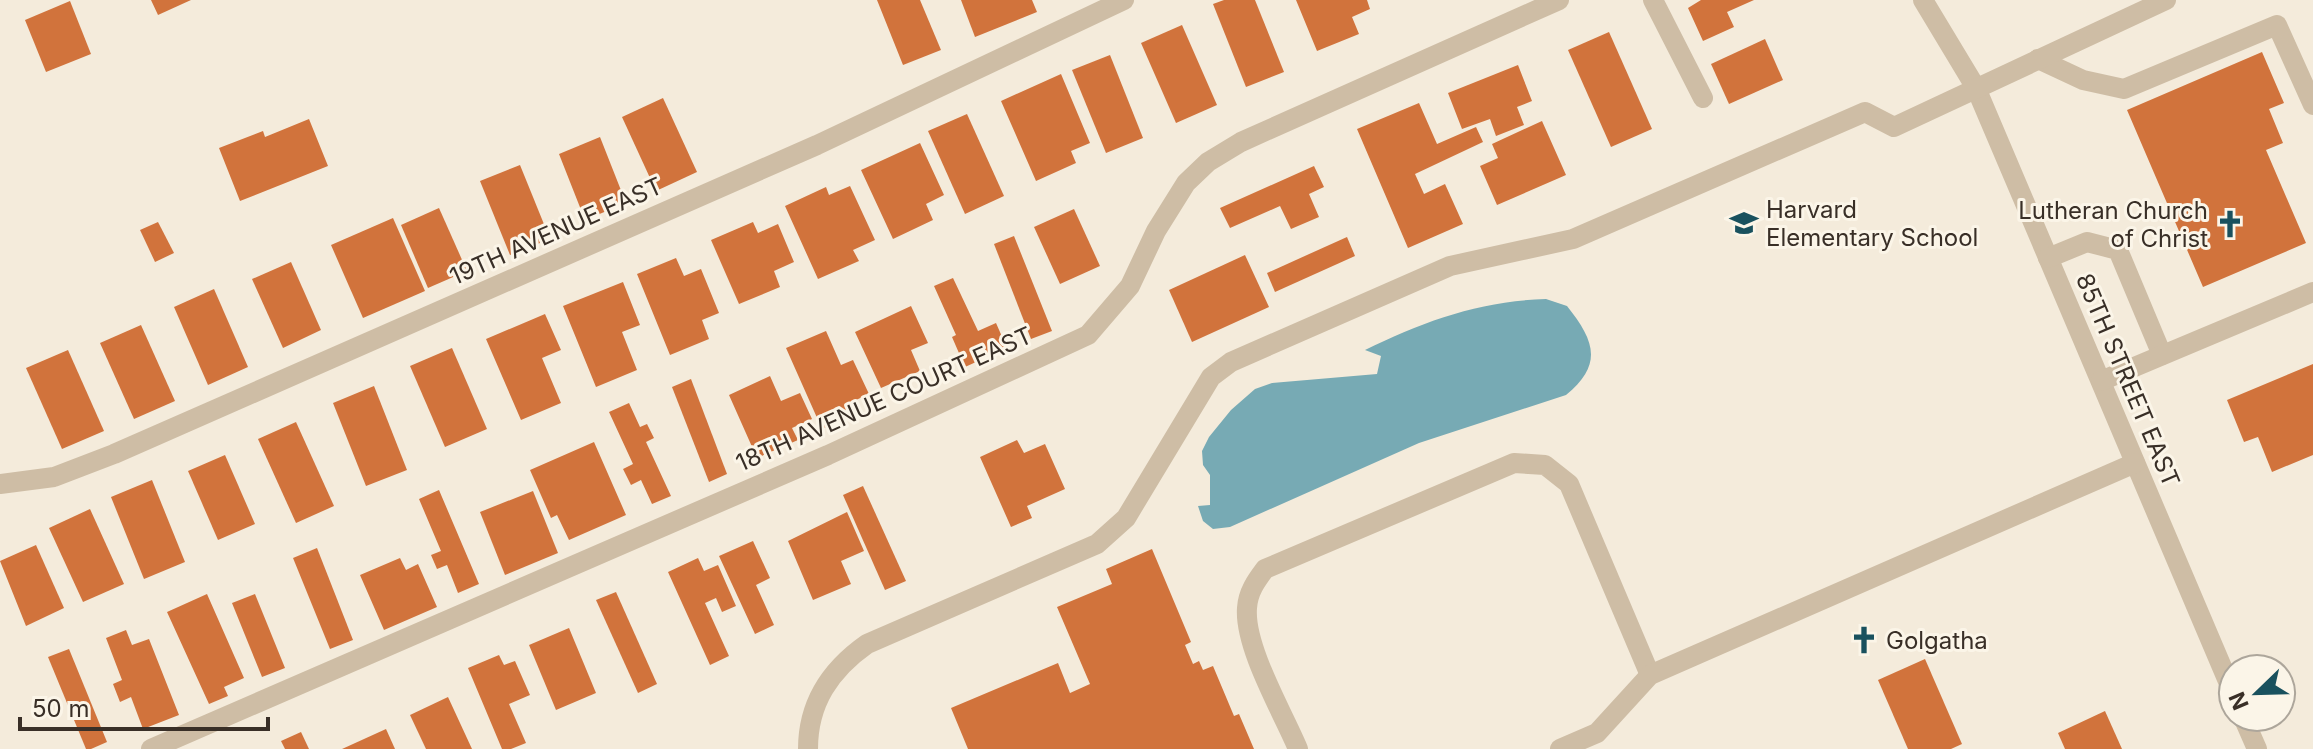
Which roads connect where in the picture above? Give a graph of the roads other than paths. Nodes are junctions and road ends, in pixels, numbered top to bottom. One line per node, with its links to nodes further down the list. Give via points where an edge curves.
1 (1124, 0): 15 (street, 19TH AVENUE EAST, via 802,152 114,454 54,477)
2 (1559, 0): 18 (street, 18TH AVENUE COURT EAST, via 1241,142 1208,162 1173,200 1130,286 1088,335 813,461)
3 (1653, 0): 8 (street)
4 (1923, 0): 7 (street, 85TH STREET EAST)
5 (2166, 0): 6 (street)
6 (2038, 59): 7 (street); 9 (street, via 2083,80 2124,89 2277,25)
7 (1976, 88): 10 (street, 85TH STREET EAST); 19 (street, via 1894,127 1865,112 1573,239 1450,266 1231,362 1211,377 1126,518 1097,544 867,644 849,657 822,689)
8 (1703, 98)
9 (2313, 105)
10 (2048, 258): 12 (street, via 2087,242 2118,250); 13 (street, 85TH STREET EAST)
11 (2313, 292): 12 (street)
12 (2162, 355): 13 (street)
13 (2101, 381): 14 (street, 85TH STREET EAST)
14 (2135, 463): 16 (street, 85TH STREET EAST); 17 (street)
15 (0, 484)
16 (2217, 655)
17 (1650, 675): 20 (street, via 1569,484 1545,465 1514,463 1265,569 1252,587 1249,625); 21 (street, via 1597,733)
18 (151, 749)
19 (808, 749)
20 (1298, 749)
21 (1560, 749)

